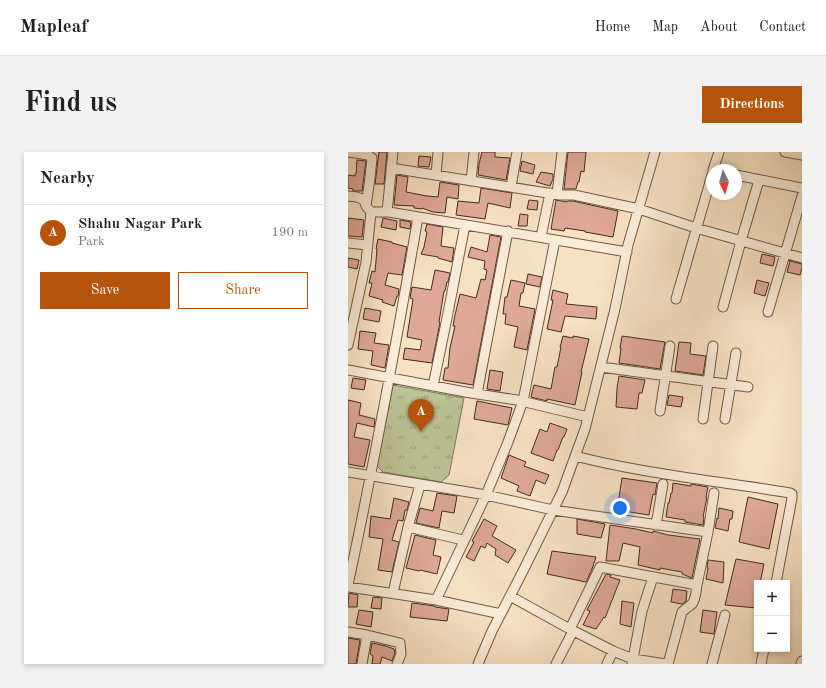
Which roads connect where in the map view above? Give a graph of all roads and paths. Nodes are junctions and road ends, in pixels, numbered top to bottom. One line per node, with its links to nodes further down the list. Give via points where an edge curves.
1 (348, 152): 10 (street)
2 (393, 152): 13 (street)
3 (438, 152): 14 (street)
4 (474, 152): 17 (street)
5 (516, 152): 18 (street)
6 (562, 152): 20 (street)
7 (655, 152): 25 (street)
8 (719, 152): 12 (street)
9 (785, 152): 11 (street)
10 (372, 155): 24 (street)
11 (802, 155)
12 (715, 164)
13 (391, 168): 14 (street); 26 (street)
14 (436, 175): 17 (street)
15 (742, 176): 16 (street)
16 (759, 180): 19 (street); 33 (street)
17 (471, 181): 18 (street)
18 (511, 187): 20 (street)
19 (802, 188)
20 (553, 193): 25 (street); 31 (street)
21 (706, 195): 29 (street)
22 (348, 196): 24 (street, via 364,200)
23 (802, 196): 37 (street)
24 (368, 209): 26 (street); 35 (street)
25 (639, 209): 29 (street); 36 (street)
26 (387, 212): 27 (street)
27 (418, 217): 28 (street); 49 (street)
28 (464, 225): 30 (street); 52 (street)
29 (696, 228): 33 (street); 39 (street)
30 (508, 231): 31 (street); 54 (street)
31 (541, 238): 32 (street)
32 (555, 240): 36 (street); 55 (street)
33 (741, 241): 37 (street); 40 (street)
34 (348, 242): 35 (street)
35 (368, 245): 42 (street)
36 (627, 252): 46 (street)
37 (785, 253): 38 (street); 41 (street)
38 (802, 258)
39 (676, 299)
40 (723, 307)
41 (768, 312)
42 (348, 345)
43 (670, 346): 48 (street)
44 (713, 346): 50 (street)
45 (736, 353): 51 (street)
46 (601, 367): 48 (street); 57 (street)
47 (348, 370): 49 (street)
48 (666, 376): 50 (street); 56 (street)
49 (390, 378): 52 (street); 62 (street)
50 (708, 381): 51 (street); 58 (street)
51 (731, 385): 53 (street); 59 (street)
52 (434, 386): 54 (street)
53 (748, 387)
54 (477, 394): 55 (street)
55 (523, 401): 57 (street); 66 (street)
56 (660, 411)
57 (588, 417): 60 (street)
58 (702, 419)
59 (725, 419)
60 (575, 456): 67 (street); 73 (street, via 792,494)
61 (348, 472): 62 (street)
62 (370, 476): 64 (street); 75 (street)
63 (663, 484): 68 (street)
64 (420, 485): 66 (street); 69 (street)
65 (714, 493): 70 (street)
66 (486, 495): 67 (street); 71 (street)
67 (553, 510): 68 (street); 77 (street)
68 (656, 525): 70 (street)
69 (408, 527): 71 (street); 76 (street)
70 (708, 532): 74 (street)
71 (464, 540): 78 (street)
72 (653, 577): 74 (street); 81 (street, via 600,567); 87 (street, via 642,611)
73 (777, 580)
74 (697, 585): 93 (street, via 695,600 682,612)
75 (348, 586): 76 (street)
76 (393, 593): 78 (street)
77 (510, 596): 79 (street); 81 (street)
78 (436, 600): 79 (street)
79 (501, 614): 90 (street)
80 (725, 615): 94 (street)
81 (572, 630): 84 (street); 91 (street)
82 (348, 632): 83 (street)
83 (367, 635): 88 (street); 89 (street, via 400,643 401,654)
84 (613, 651): 87 (street); 92 (street)
85 (763, 652): 95 (street)
86 (802, 661): 96 (street)
87 (633, 662): 93 (street)
88 (362, 664)
89 (397, 664)
90 (478, 664)
91 (556, 664)
92 (607, 664)
93 (667, 664)
94 (712, 664)
95 (761, 664)
96 (801, 664)

